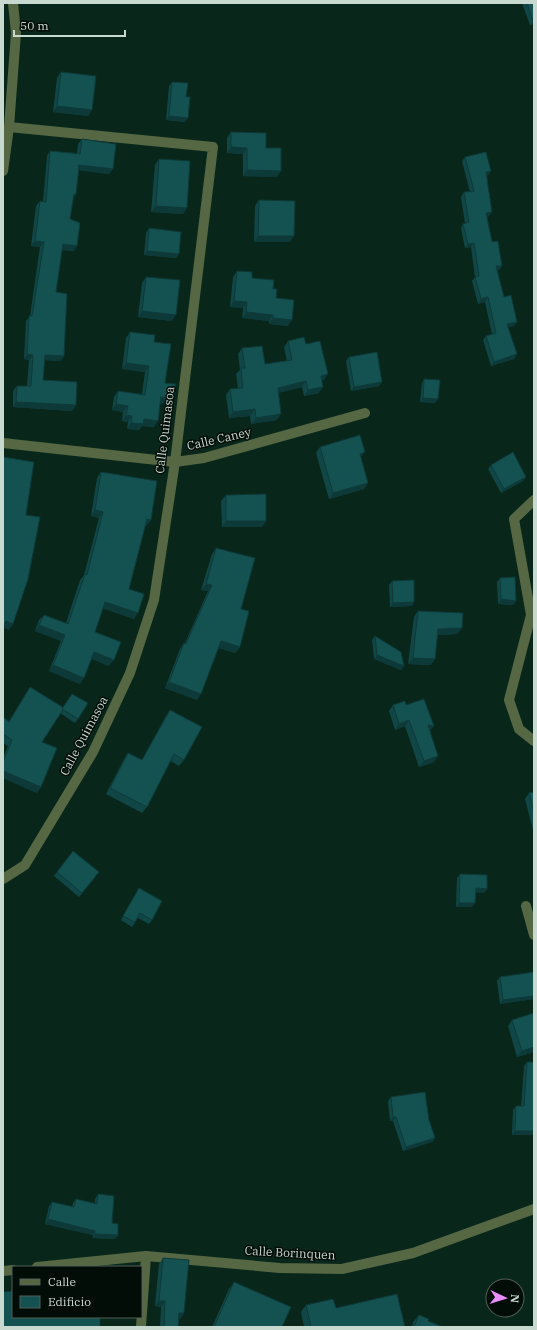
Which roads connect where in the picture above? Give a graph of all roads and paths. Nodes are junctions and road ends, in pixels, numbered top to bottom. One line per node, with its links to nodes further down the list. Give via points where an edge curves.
1 (13, 3): 2 (street, via 16,33)
2 (8, 127): 3 (street); 6 (street, Calle Quimasoa, via 213,148)
3 (3, 171)
4 (365, 413): 6 (street, Calle Caney, via 204,458)
5 (3, 443): 6 (street, Calle Caney)
6 (175, 462): 9 (street, Calle Quimasoa, via 154,600 130,673 93,752 24,865)
7 (534, 500): 8 (street, via 514,519 531,615 509,700 519,729)
8 (534, 741)
9 (3, 879)
10 (526, 906): 11 (street)
11 (534, 935)
12 (534, 1209): 13 (street, Calle Borinquen, via 413,1253 342,1269 280,1268)
13 (146, 1256): 14 (street, Calle Borinquen); 15 (street)
14 (47, 1266)
15 (142, 1313)

